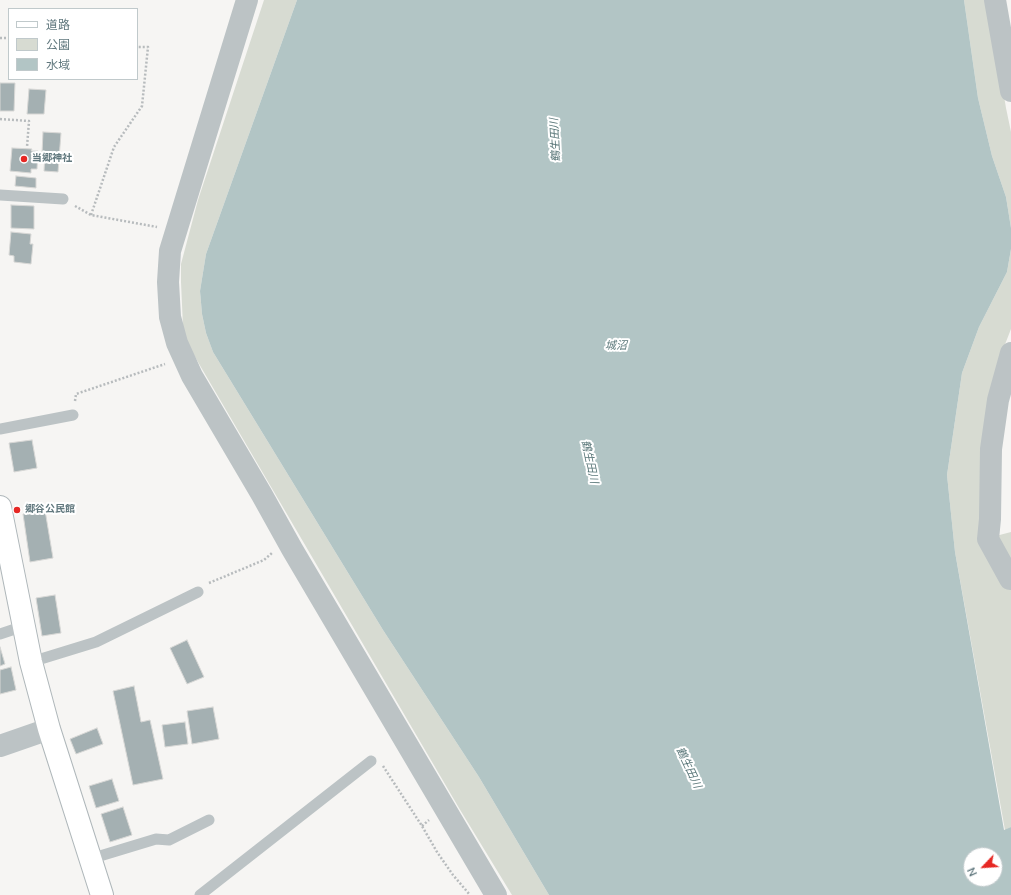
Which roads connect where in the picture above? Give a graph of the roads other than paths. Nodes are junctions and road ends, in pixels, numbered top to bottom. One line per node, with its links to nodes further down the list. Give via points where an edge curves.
1 (247, 0): 22 (street, via 170,251 170,317 177,343 192,376 289,544)
2 (995, 0): 3 (street)
3 (1011, 91)
4 (0, 195): 5 (lane)
5 (62, 199)
6 (1011, 353): 10 (street, via 998,400 991,449 988,539)
7 (73, 416): 8 (lane)
8 (0, 429)
9 (0, 507): 12 (street)
10 (1011, 579)
11 (198, 592): 14 (lane, via 96,642)
12 (24, 626): 13 (lane); 14 (street)
13 (0, 634)
14 (31, 662): 15 (street)
15 (49, 729): 16 (street); 19 (street)
16 (0, 746)
17 (371, 761): 21 (lane)
18 (209, 820): 19 (lane, via 169,840 156,839)
19 (90, 859): 20 (street)
20 (102, 895)
21 (200, 895)
22 (496, 895)

